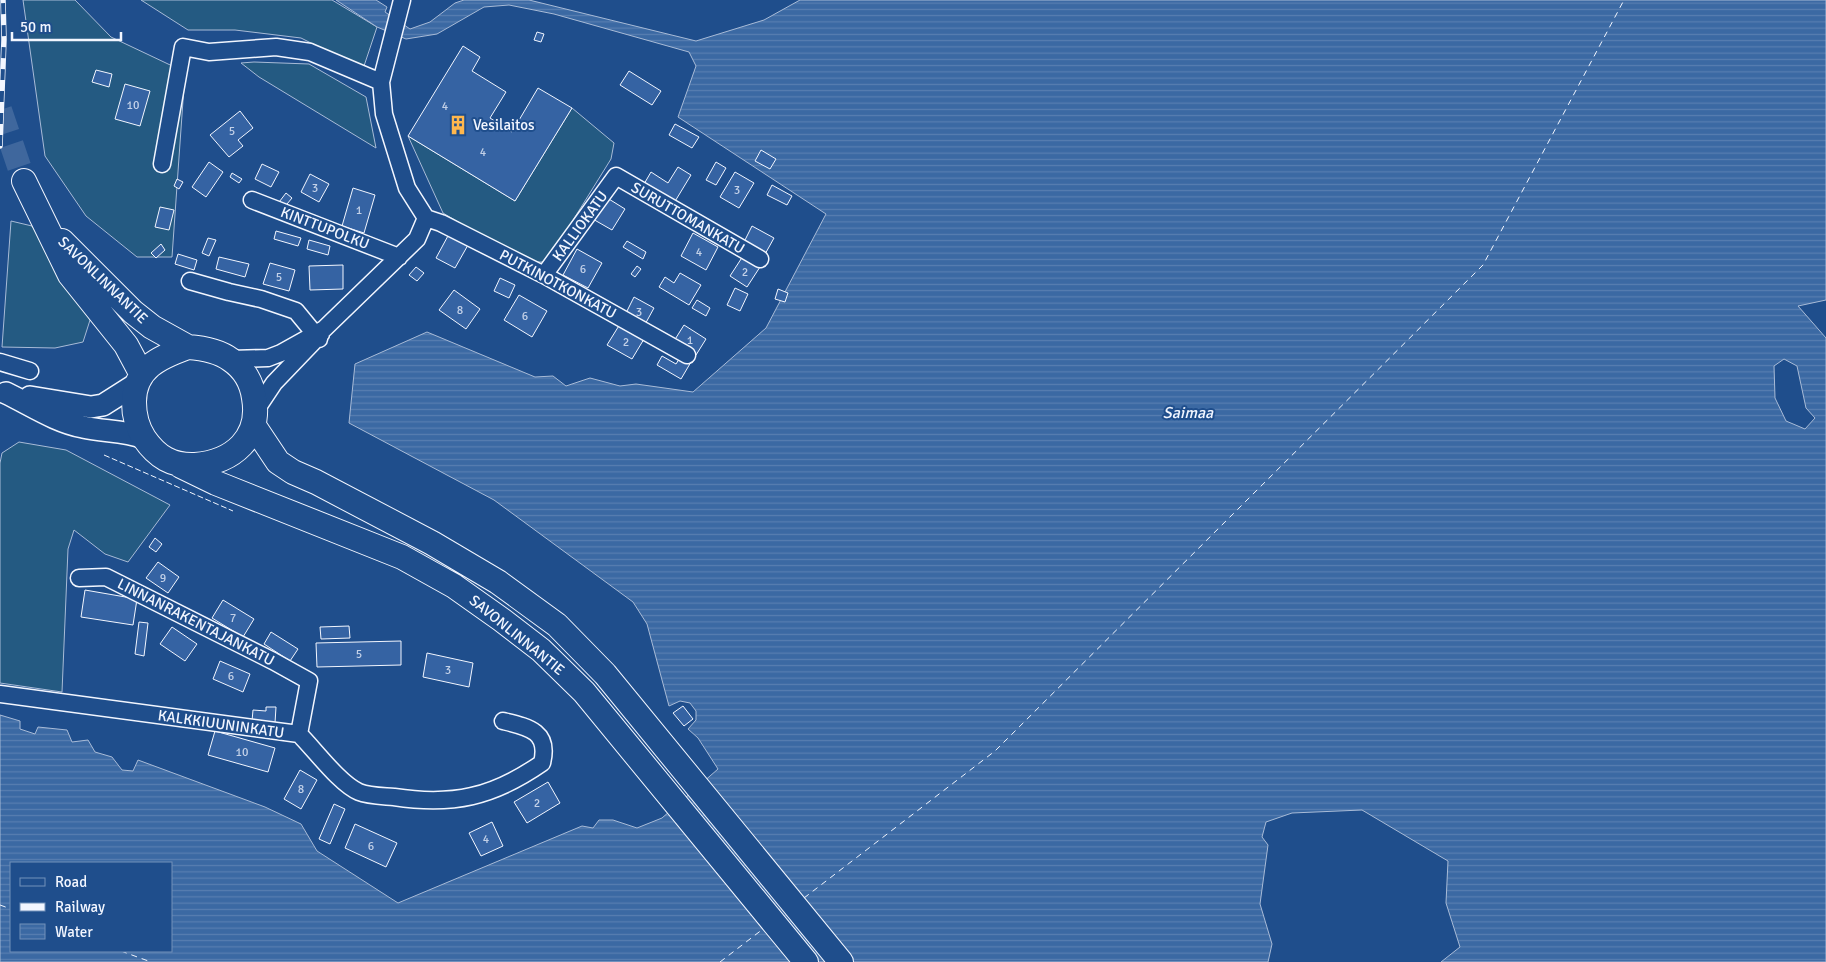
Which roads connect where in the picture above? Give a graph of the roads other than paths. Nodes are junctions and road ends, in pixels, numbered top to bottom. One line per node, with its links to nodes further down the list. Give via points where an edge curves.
1 (400, 7): 2 (street)
2 (381, 82): 3 (street, via 310,52 276,46 209,52 183,47); 7 (street, via 384,114 407,188)
3 (162, 164)
4 (616, 176): 10 (street, SURUTTOMANKATU); 11 (street, KALLIOKATU)
5 (24, 181): 8 (highway, SAVONLINNANTIE)
6 (252, 200): 9 (street, KINTTUPOLKU)
7 (426, 218): 9 (street, via 417,239); 11 (street, PUTKINOTKONKATU, via 441,222)
8 (46, 226): 14 (highway, SAVONLINNANTIE, via 133,312); 19 (highway, SAVONLINNANTIE, via 70,275 126,345)
9 (399, 257): 13 (street)
10 (760, 259)
11 (544, 275): 15 (street, PUTKINOTKONKATU)
12 (190, 281): 13 (street, via 261,298 296,311)
13 (322, 331): 16 (street, via 268,358); 21 (street, via 274,383)
14 (188, 347): 16 (highway, via 202,348); 19 (highway, via 165,355)
15 (687, 354)
16 (231, 359): 21 (highway, via 248,379)
17 (0, 362): 18 (street)
18 (30, 371)
19 (139, 379): 20 (main road, via 103,405 91,407); 22 (highway, via 134,410)
20 (3, 392): 22 (main road, via 62,421)
21 (255, 418): 23 (highway, via 242,446 230,455 214,462); 29 (highway, SAVONLINNANTIE, via 278,462 375,512 498,582 557,625 604,674)
22 (144, 438): 23 (highway, via 163,459)
23 (182, 466): 28 (highway, SAVONLINNANTIE, via 216,483 411,562 454,586 502,620 584,692)
24 (79, 578): 27 (street, LINNANRAKENTAJANKATU, via 106,577 309,681)
25 (0, 694): 27 (street, KALKKIUUNINKATU)
26 (503, 721): 27 (street, KALKKIUUNINKATU, via 539,733 543,746 542,763 486,793 452,801 409,800 360,793 340,779)
27 (299, 734)
28 (806, 962)
29 (841, 962)

